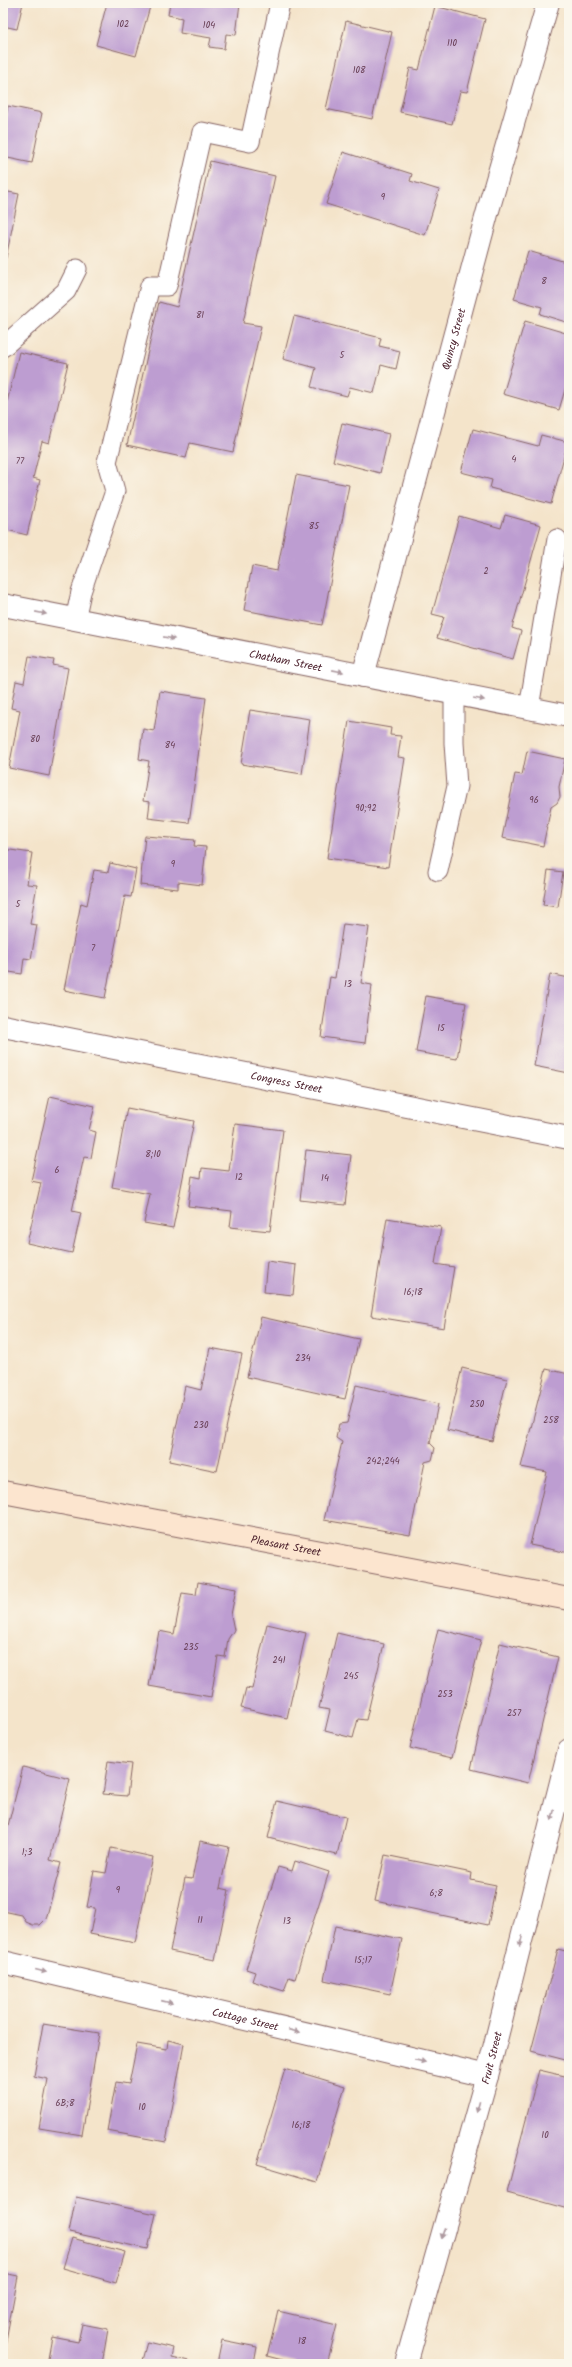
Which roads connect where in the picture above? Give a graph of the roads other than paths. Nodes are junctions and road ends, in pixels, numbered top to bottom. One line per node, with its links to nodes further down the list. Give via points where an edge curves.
1 (280, 3): 7 (lane, via 250,142 202,132 167,286 150,286 107,462 115,490 81,592)
2 (548, 3): 8 (street, Quincy Street, via 487,214)
3 (77, 269): 4 (lane, via 66,291)
4 (3, 347)
5 (557, 539): 10 (lane)
6 (3, 605): 7 (street, Chatham Street, one-way to 7)
7 (76, 620): 8 (street, Chatham Street, one-way to 8)
8 (363, 676): 9 (street, Chatham Street)
9 (454, 694): 10 (street, Chatham Street, one-way to 10); 12 (lane, via 457,786)
10 (529, 708): 11 (street, Chatham Street)
11 (569, 716)
12 (438, 871)
13 (3, 1026): 14 (street, Congress Street)
14 (569, 1138)
15 (3, 1492): 16 (main road, Pleasant Street)
16 (569, 1599)
17 (569, 1750): 19 (street, Fruit Street, one-way to 19)
18 (3, 1962): 19 (street, Cottage Street, one-way to 19)
19 (487, 2076): 20 (street, Fruit Street, one-way to 20)
20 (406, 2364)

